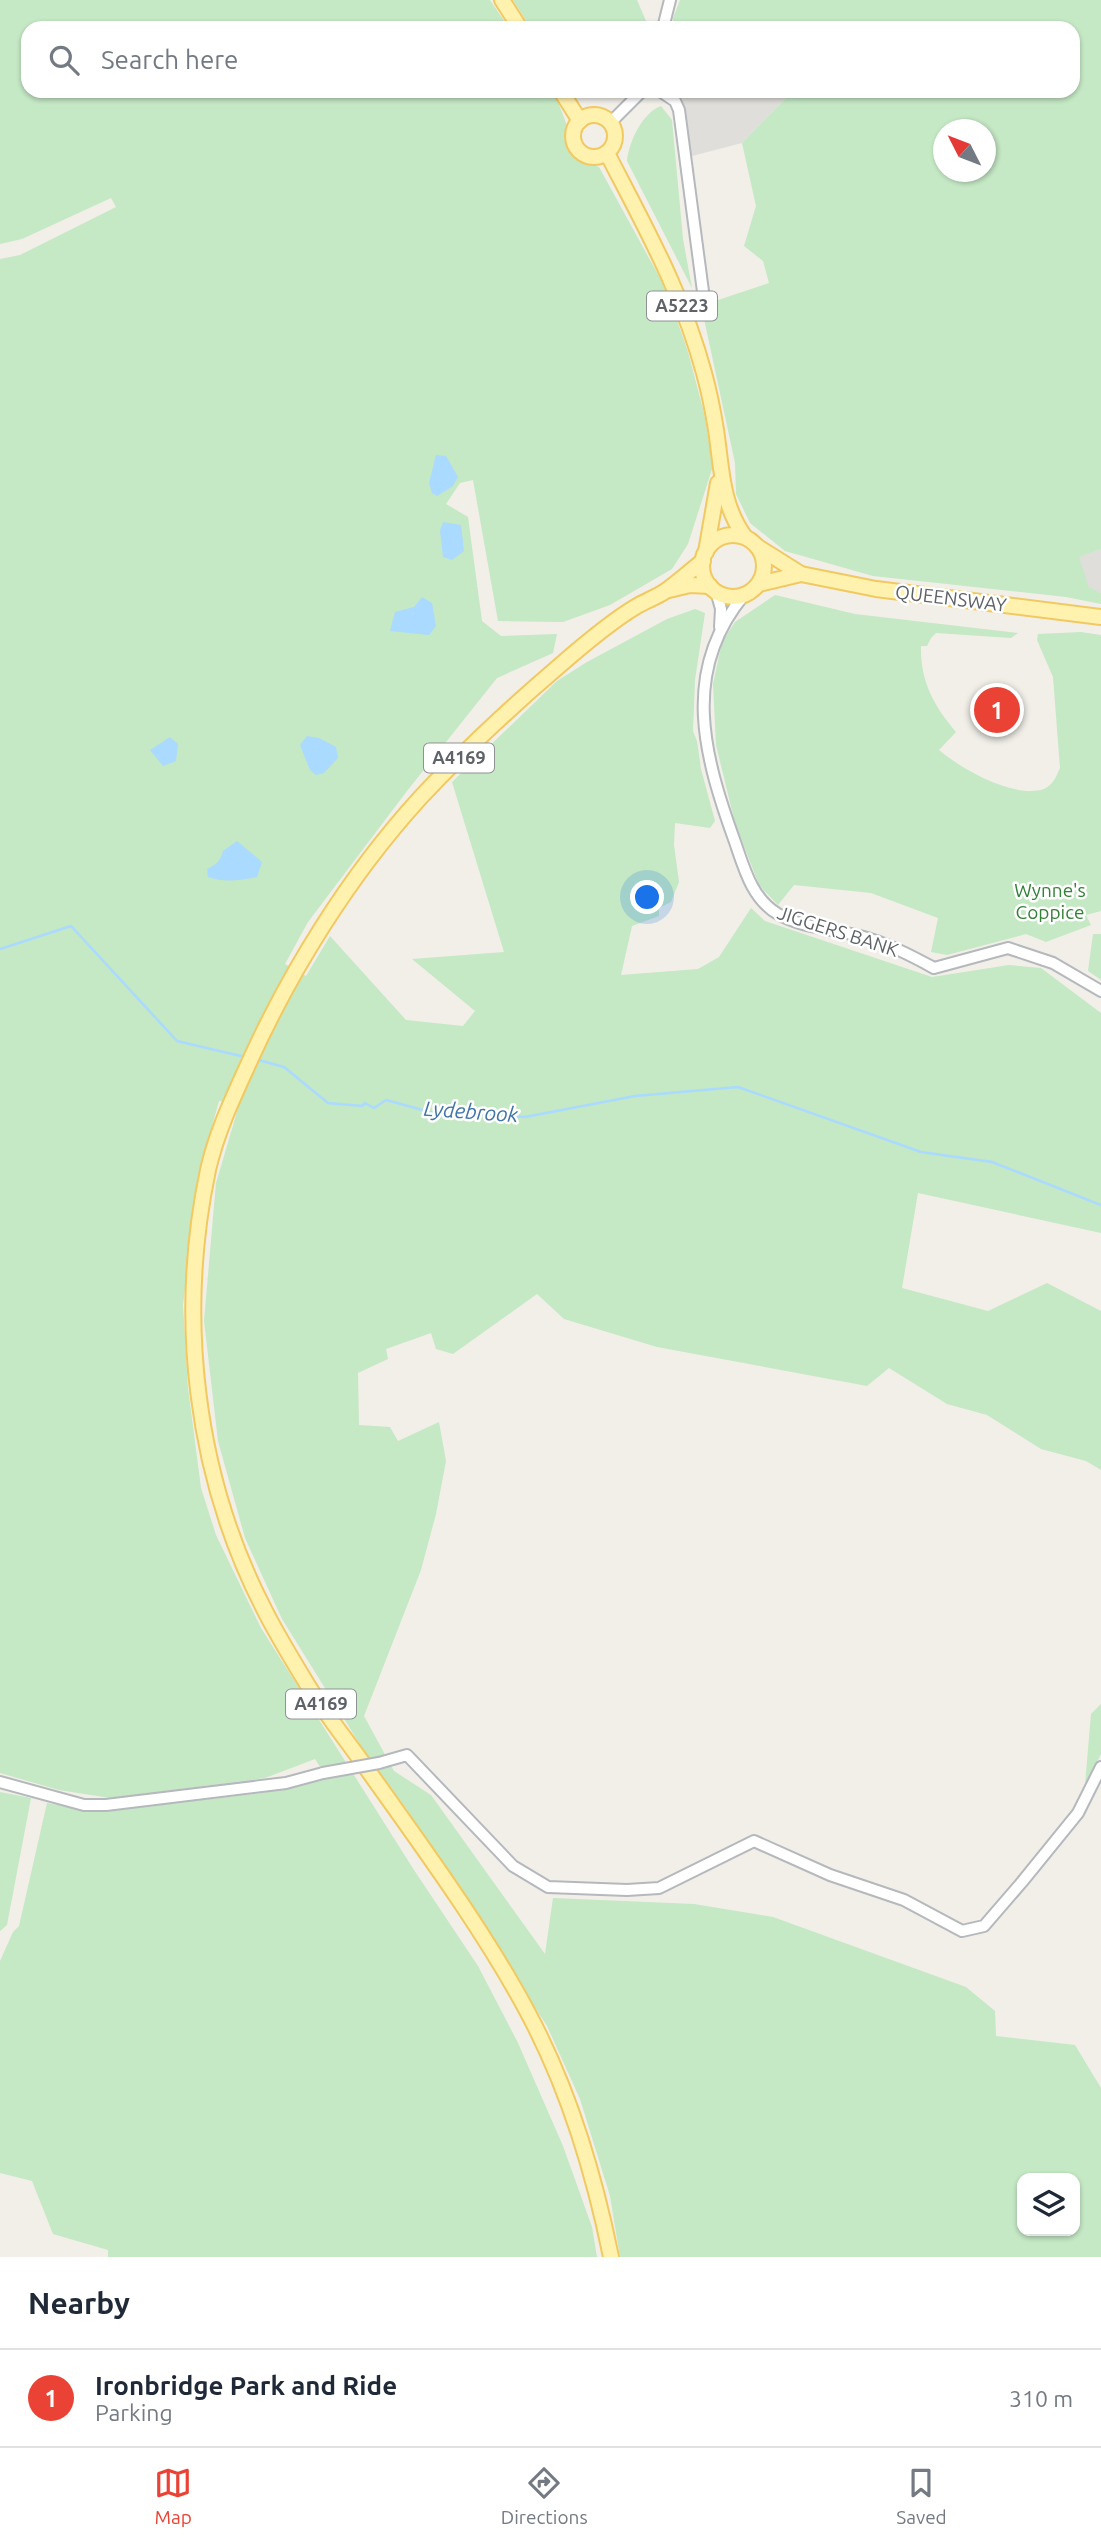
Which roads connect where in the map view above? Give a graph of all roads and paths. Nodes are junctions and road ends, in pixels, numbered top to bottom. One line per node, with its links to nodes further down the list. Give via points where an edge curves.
1 (502, 0): 3 (main road)
2 (668, 1): 4 (street)
3 (516, 21)
4 (664, 21)
5 (565, 98): 8 (main road)
6 (635, 98): 9 (street)
7 (670, 98): 11 (street, via 679,110)
8 (580, 121): 9 (main road, via 592,116); 10 (main road, via 573,133 576,147 587,156)
9 (610, 123): 10 (main road, via 614,142)
10 (607, 153): 12 (main road, A5223, via 685,312 704,373)
11 (704, 299)
12 (720, 471): 13 (main road, A5223, via 728,507); 15 (main road, A5223)
13 (745, 537): 14 (main road); 15 (main road, via 718,539)
14 (758, 547): 16 (main road, QUEENSWAY); 17 (main road, via 764,565)
15 (704, 556): 18 (main road, via 705,578); 19 (main road, A4169)
16 (801, 574): 17 (main road, QUEENSWAY); 21 (main road, QUEENSWAY, via 876,589)
17 (759, 584): 20 (main road)
18 (713, 588): 19 (main road, A4169, via 690,585); 20 (main road, via 735,597); 22 (street, JIGGERS BANK, via 721,609)
19 (664, 592): 26 (main road, A4169, via 634,608 560,664 466,751 417,801 337,906 264,1028 229,1105 209,1166 192,1315 202,1425 235,1543 262,1607 307,1684 441,1875 527,2011 582,2143)
20 (744, 595): 22 (street, JIGGERS BANK)
21 (1101, 617)
22 (720, 630): 23 (street, JIGGERS BANK, via 705,688 706,749 751,885 763,902 778,914 897,948 934,968 1008,948 1054,963)
23 (1101, 991)
24 (1101, 1767): 25 (street, bridge, via 1078,1814 1022,1882 984,1926 962,1931 904,1900 830,1875 754,1841 659,1888 548,1887 513,1866 407,1755 286,1783 106,1805 84,1805)
25 (0, 1782)
26 (611, 2257)

